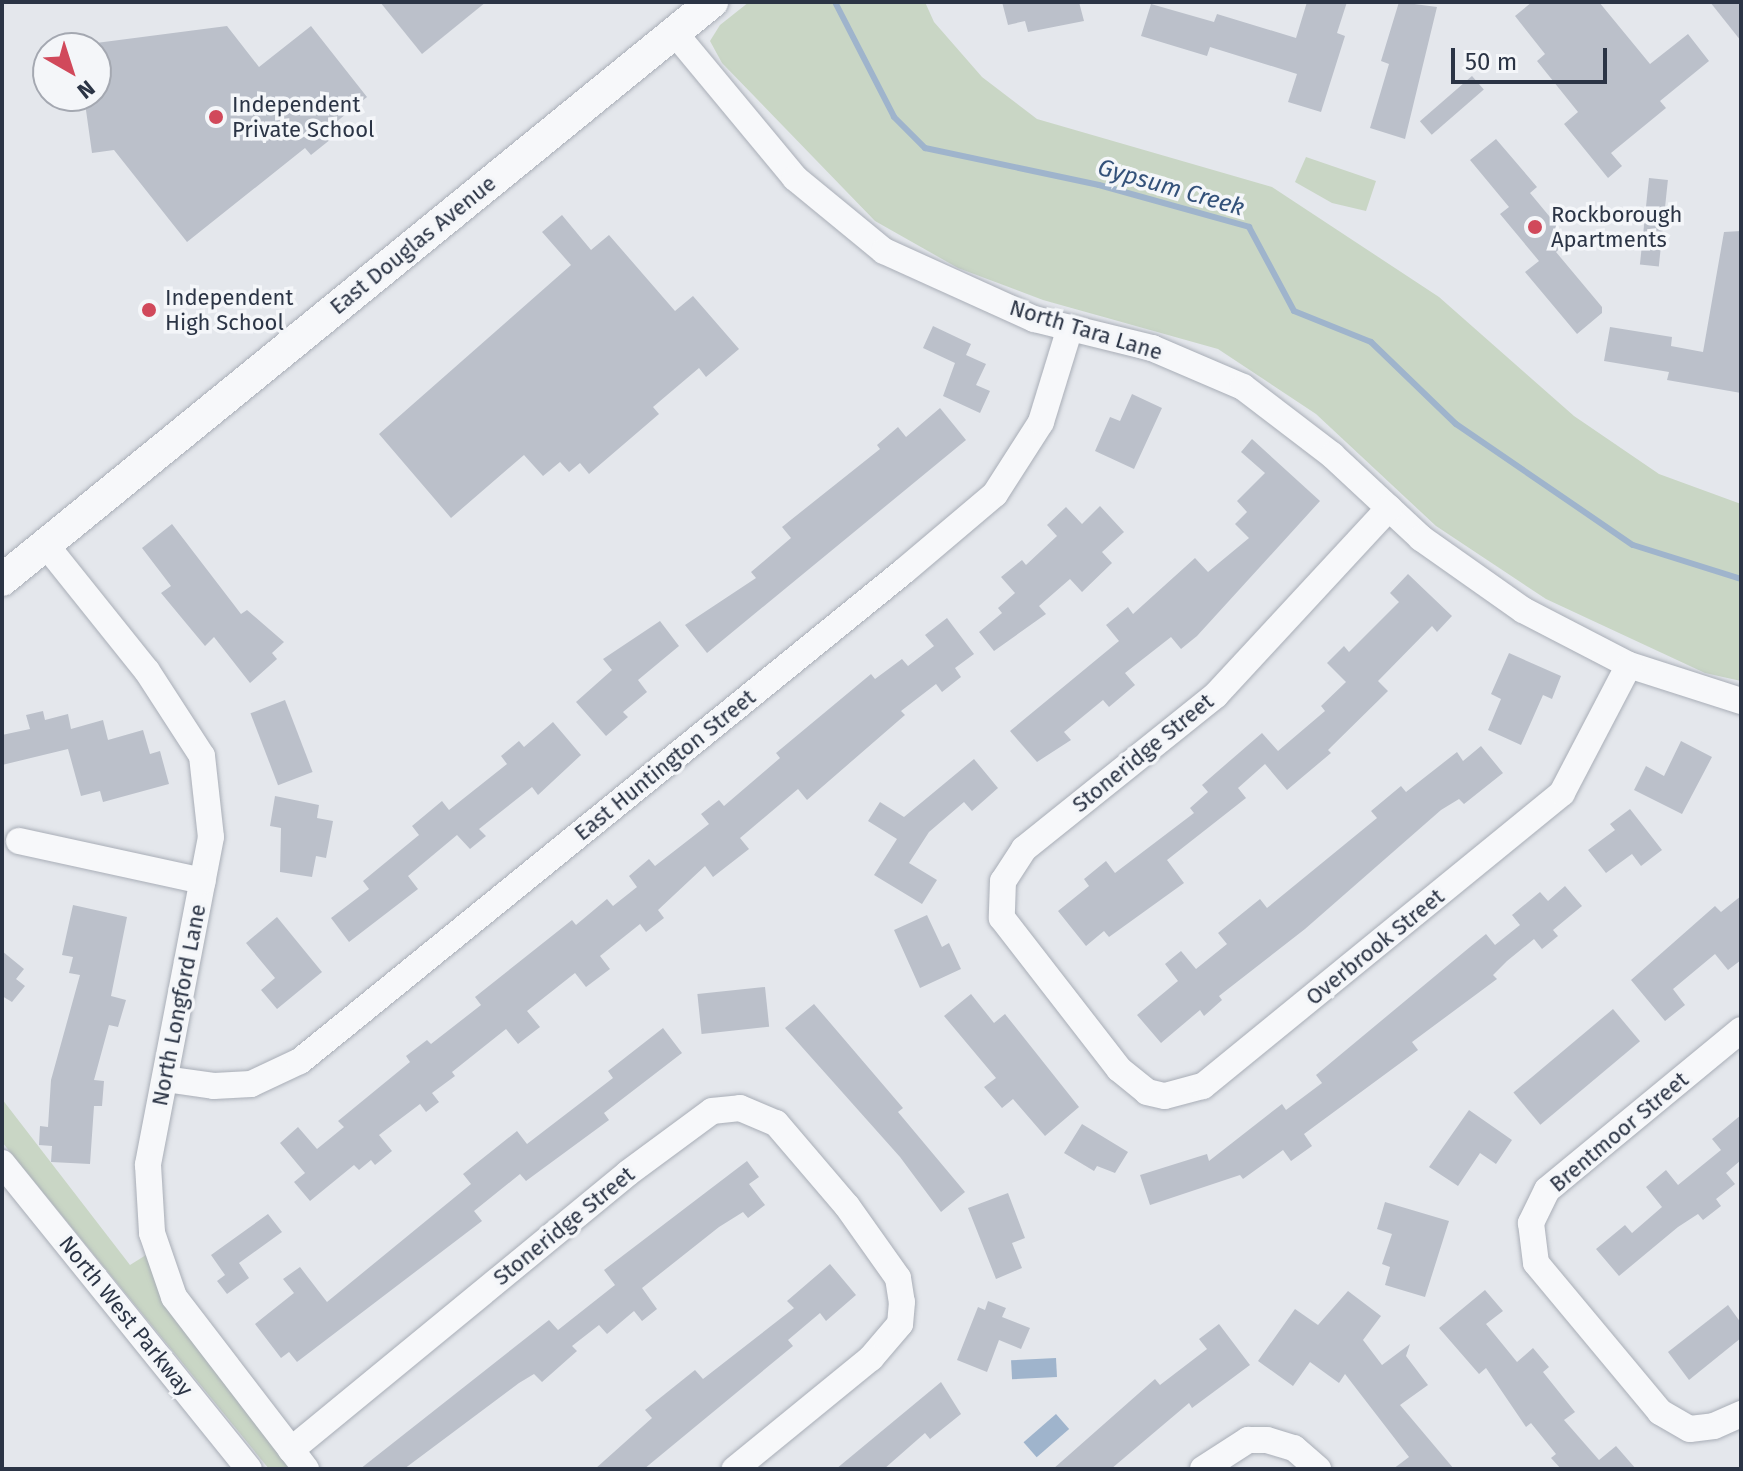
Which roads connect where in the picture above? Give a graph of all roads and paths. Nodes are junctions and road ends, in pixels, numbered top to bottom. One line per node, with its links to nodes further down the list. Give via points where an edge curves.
1 (712, 2): 2 (street, East Douglas Avenue)
2 (674, 32): 3 (street, North Tara Lane, via 795,178 884,251 1034,319); 5 (street, East Douglas Avenue)
3 (1070, 328): 4 (street, North Tara Lane, via 1152,348 1243,387 1332,455); 13 (street, East Huntington Street, via 1041,422 995,494 904,571 300,1061 251,1084 214,1086)
4 (1389, 508): 7 (street, North Tara Lane, via 1421,538 1523,610); 11 (street, Stoneridge Street, via 1216,695 1024,849 1003,881 1002,918)
5 (46, 545): 6 (street, East Douglas Avenue); 10 (street, North Longford Lane, via 147,671 202,756 211,837)
6 (2, 580)
7 (1629, 665): 8 (street, North Tara Lane); 11 (street, Overbrook Street, via 1562,793 1203,1086 1165,1096 1147,1092 1119,1069)
8 (1741, 701)
9 (19, 841): 10 (street)
10 (203, 881): 13 (street, North Longford Lane)
11 (1073, 1013)
12 (1741, 1030): 15 (street, Brentmoor Street, via 1547,1190 1531,1223 1536,1263 1660,1412 1690,1429)
13 (165, 1079): 16 (street, North Longford Lane, via 148,1165 152,1233 174,1297)
14 (2, 1163): 17 (street, North West Parkway)
15 (1741, 1414)
16 (299, 1460): 18 (street, Stoneridge Street, via 712,1111 740,1108 776,1123 839,1198 898,1278 900,1324 871,1358)
17 (249, 1469)
18 (735, 1469)
19 (1203, 1469): 20 (street, via 1248,1440 1267,1440 1294,1448)
20 (1318, 1469)

